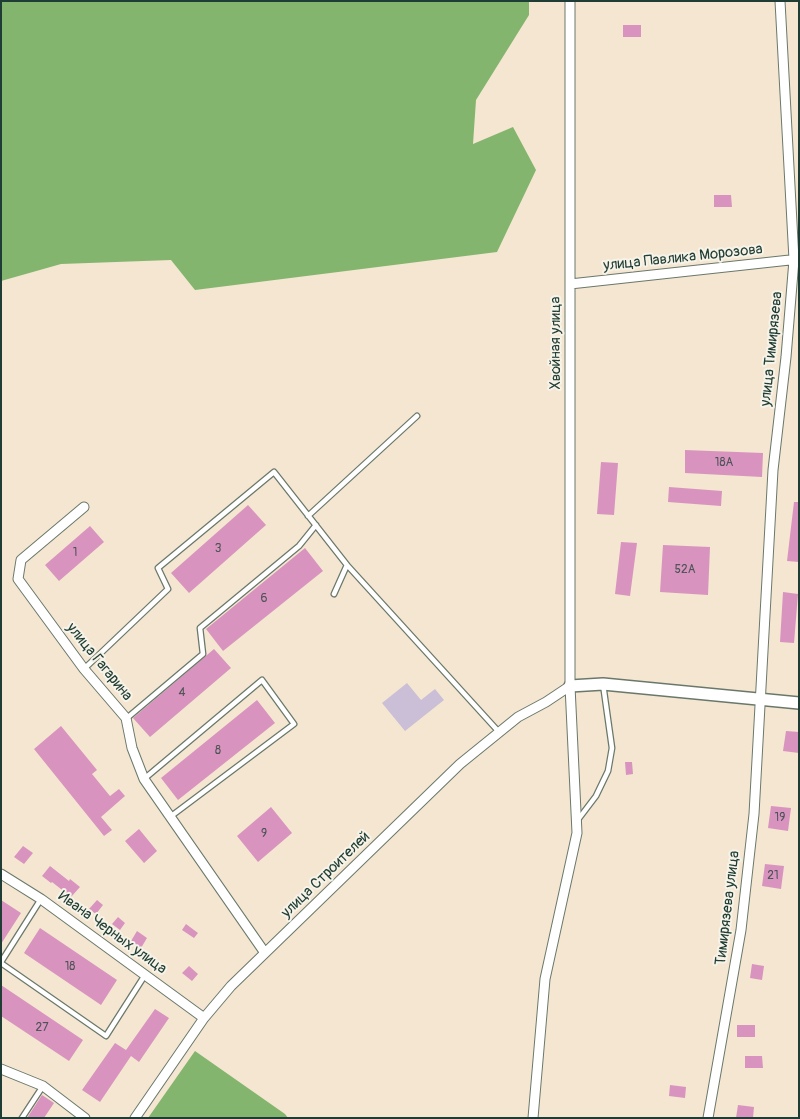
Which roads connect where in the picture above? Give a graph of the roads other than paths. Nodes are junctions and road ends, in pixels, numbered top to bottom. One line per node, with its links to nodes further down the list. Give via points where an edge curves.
1 (570, 1): 4 (street, Хвойная улица)
2 (780, 1): 3 (street, улица Тимирязева)
3 (796, 259): 4 (street, улица Павлика Морозова); 14 (street, улица Тимирязева, via 773,470)
4 (570, 284): 13 (street, Хвойная улица)
5 (417, 416): 7 (lane)
6 (84, 507): 11 (street, улица Гагарина, via 21,560 18,579)
7 (308, 516): 8 (lane); 11 (lane, via 274,472 158,568 168,589)
8 (316, 525): 9 (lane); 16 (lane, via 299,546 200,628 203,654)
9 (347, 565): 10 (lane); 17 (lane)
10 (334, 594)
11 (84, 668): 16 (street, улица Гагарина)
12 (603, 684): 13 (street); 14 (street); 20 (lane, via 612,748 608,771 596,796)
13 (570, 686): 17 (street, улица Строителей, via 518,716); 20 (street, Хвойная улица)
14 (761, 700): 15 (street); 33 (street, Тимирязева улица, via 754,814 741,930)
15 (799, 703)
16 (126, 718): 18 (street, улица Гагарина, via 132,748)
17 (499, 732): 23 (street, улица Строителей, via 460,764)
18 (144, 779): 19 (street, улица Гагарина); 19 (lane, via 262,680 294,724)
19 (170, 817): 23 (street, улица Гагарина)
20 (577, 822): 32 (street, Хвойная улица, via 544,979)
21 (1, 875): 22 (street, Ивана Черных улица)
22 (41, 899): 24 (lane); 25 (street, Ивана Черных улица)
23 (265, 954): 26 (street, улица Строителей, via 231,986)
24 (1, 962): 25 (lane, via 106,1036)
25 (145, 975): 26 (street, Ивана Черных улица)
26 (204, 1018): 31 (street, улица Строителей)
27 (1, 1068): 28 (street)
28 (43, 1086): 29 (lane); 30 (street)
29 (22, 1118)
30 (85, 1118)
31 (134, 1118)
32 (533, 1118)
33 (708, 1118)

